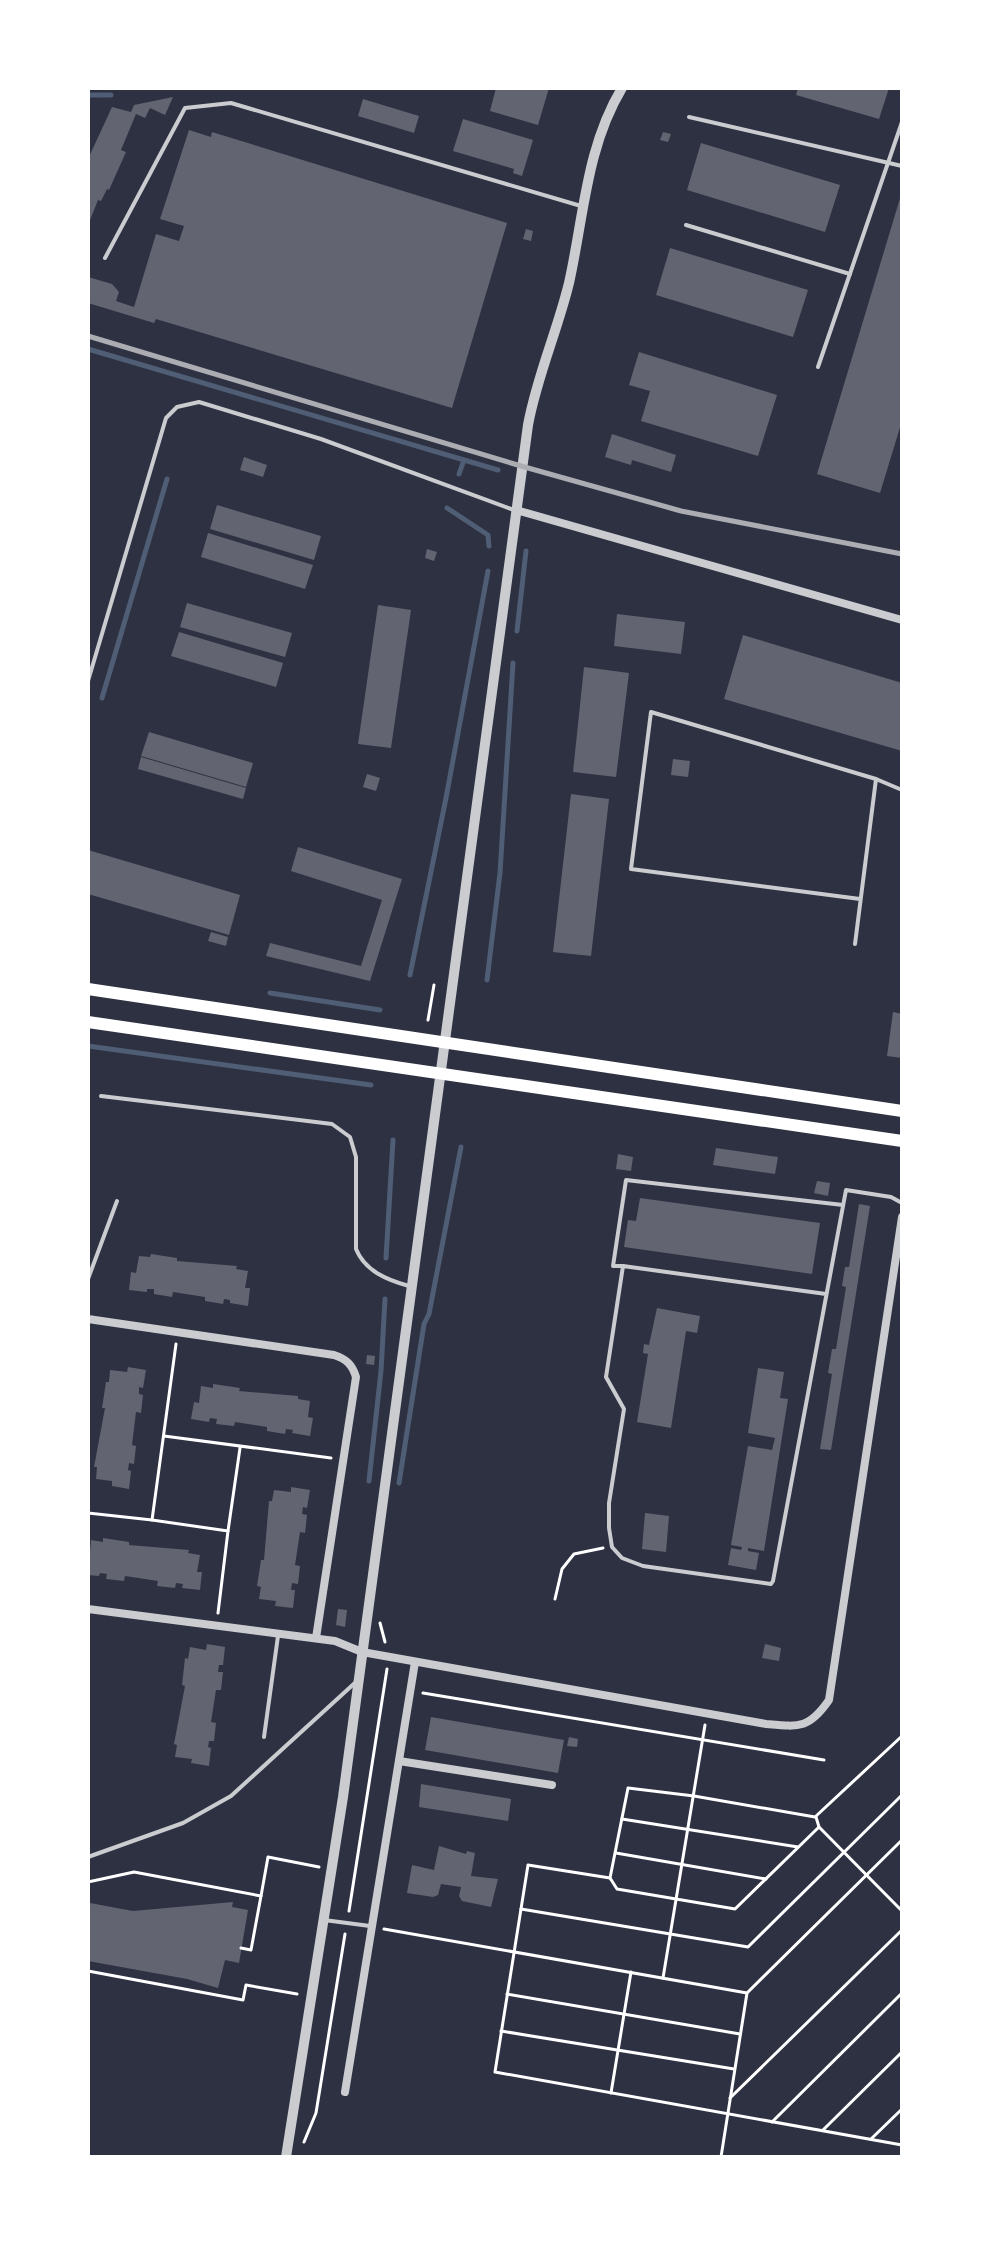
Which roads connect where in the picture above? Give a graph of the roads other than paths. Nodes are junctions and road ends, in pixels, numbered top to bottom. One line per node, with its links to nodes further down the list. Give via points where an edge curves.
1 (622, 88): 6 (street, via 596,144)
2 (689, 117): 4 (lane)
3 (902, 122): 4 (lane)
4 (889, 161): 5 (lane); 9 (lane)
5 (902, 166)
6 (583, 206): 8 (lane, via 231,103 185,108); 11 (street, via 563,305 531,405)
7 (686, 225): 9 (lane)
8 (105, 258)
9 (850, 274): 10 (lane)
10 (818, 367)
11 (516, 510): 12 (street); 13 (lane, via 230,411 199,402 177,407 166,418); 29 (street)
12 (902, 620)
13 (88, 681)
14 (876, 779): 15 (lane); 16 (lane); 16 (lane, via 651,712 631,869)
15 (902, 790)
16 (860, 899): 17 (lane)
17 (855, 944)
18 (88, 989): 21 (main road)
19 (88, 1022): 22 (main road)
20 (101, 1096): 29 (lane, via 332,1124 350,1137 356,1157 356,1249 361,1261)
21 (902, 1111)
22 (902, 1141)
23 (117, 1201): 28 (lane)
24 (902, 1203): 25 (lane, via 846,1190)
25 (843, 1205): 27 (lane, via 626,1180 613,1266); 30 (lane)
26 (902, 1217): 36 (street, via 829,1700 817,1717 798,1727)
27 (623, 1266): 30 (lane); 30 (lane, via 606,1377 624,1409 609,1503 612,1547 622,1558 643,1566 771,1584)
28 (88, 1279)
29 (412, 1286): 35 (street)
30 (826, 1294)
31 (88, 1319): 34 (street, via 348,1361 356,1377)
32 (88, 1609): 33 (street)
33 (278, 1633): 34 (street); 38 (lane)
34 (316, 1638): 35 (street)
35 (362, 1652): 36 (street); 37 (street)
36 (415, 1662): 39 (street)
37 (359, 1679): 41 (lane, via 231,1796 183,1823); 42 (street)
38 (264, 1737)
39 (399, 1761): 40 (street); 43 (street)
40 (552, 1785)
41 (88, 1857)
42 (324, 1920): 43 (lane); 45 (street)
43 (372, 1927): 44 (street)
44 (345, 2092)
45 (286, 2157)

